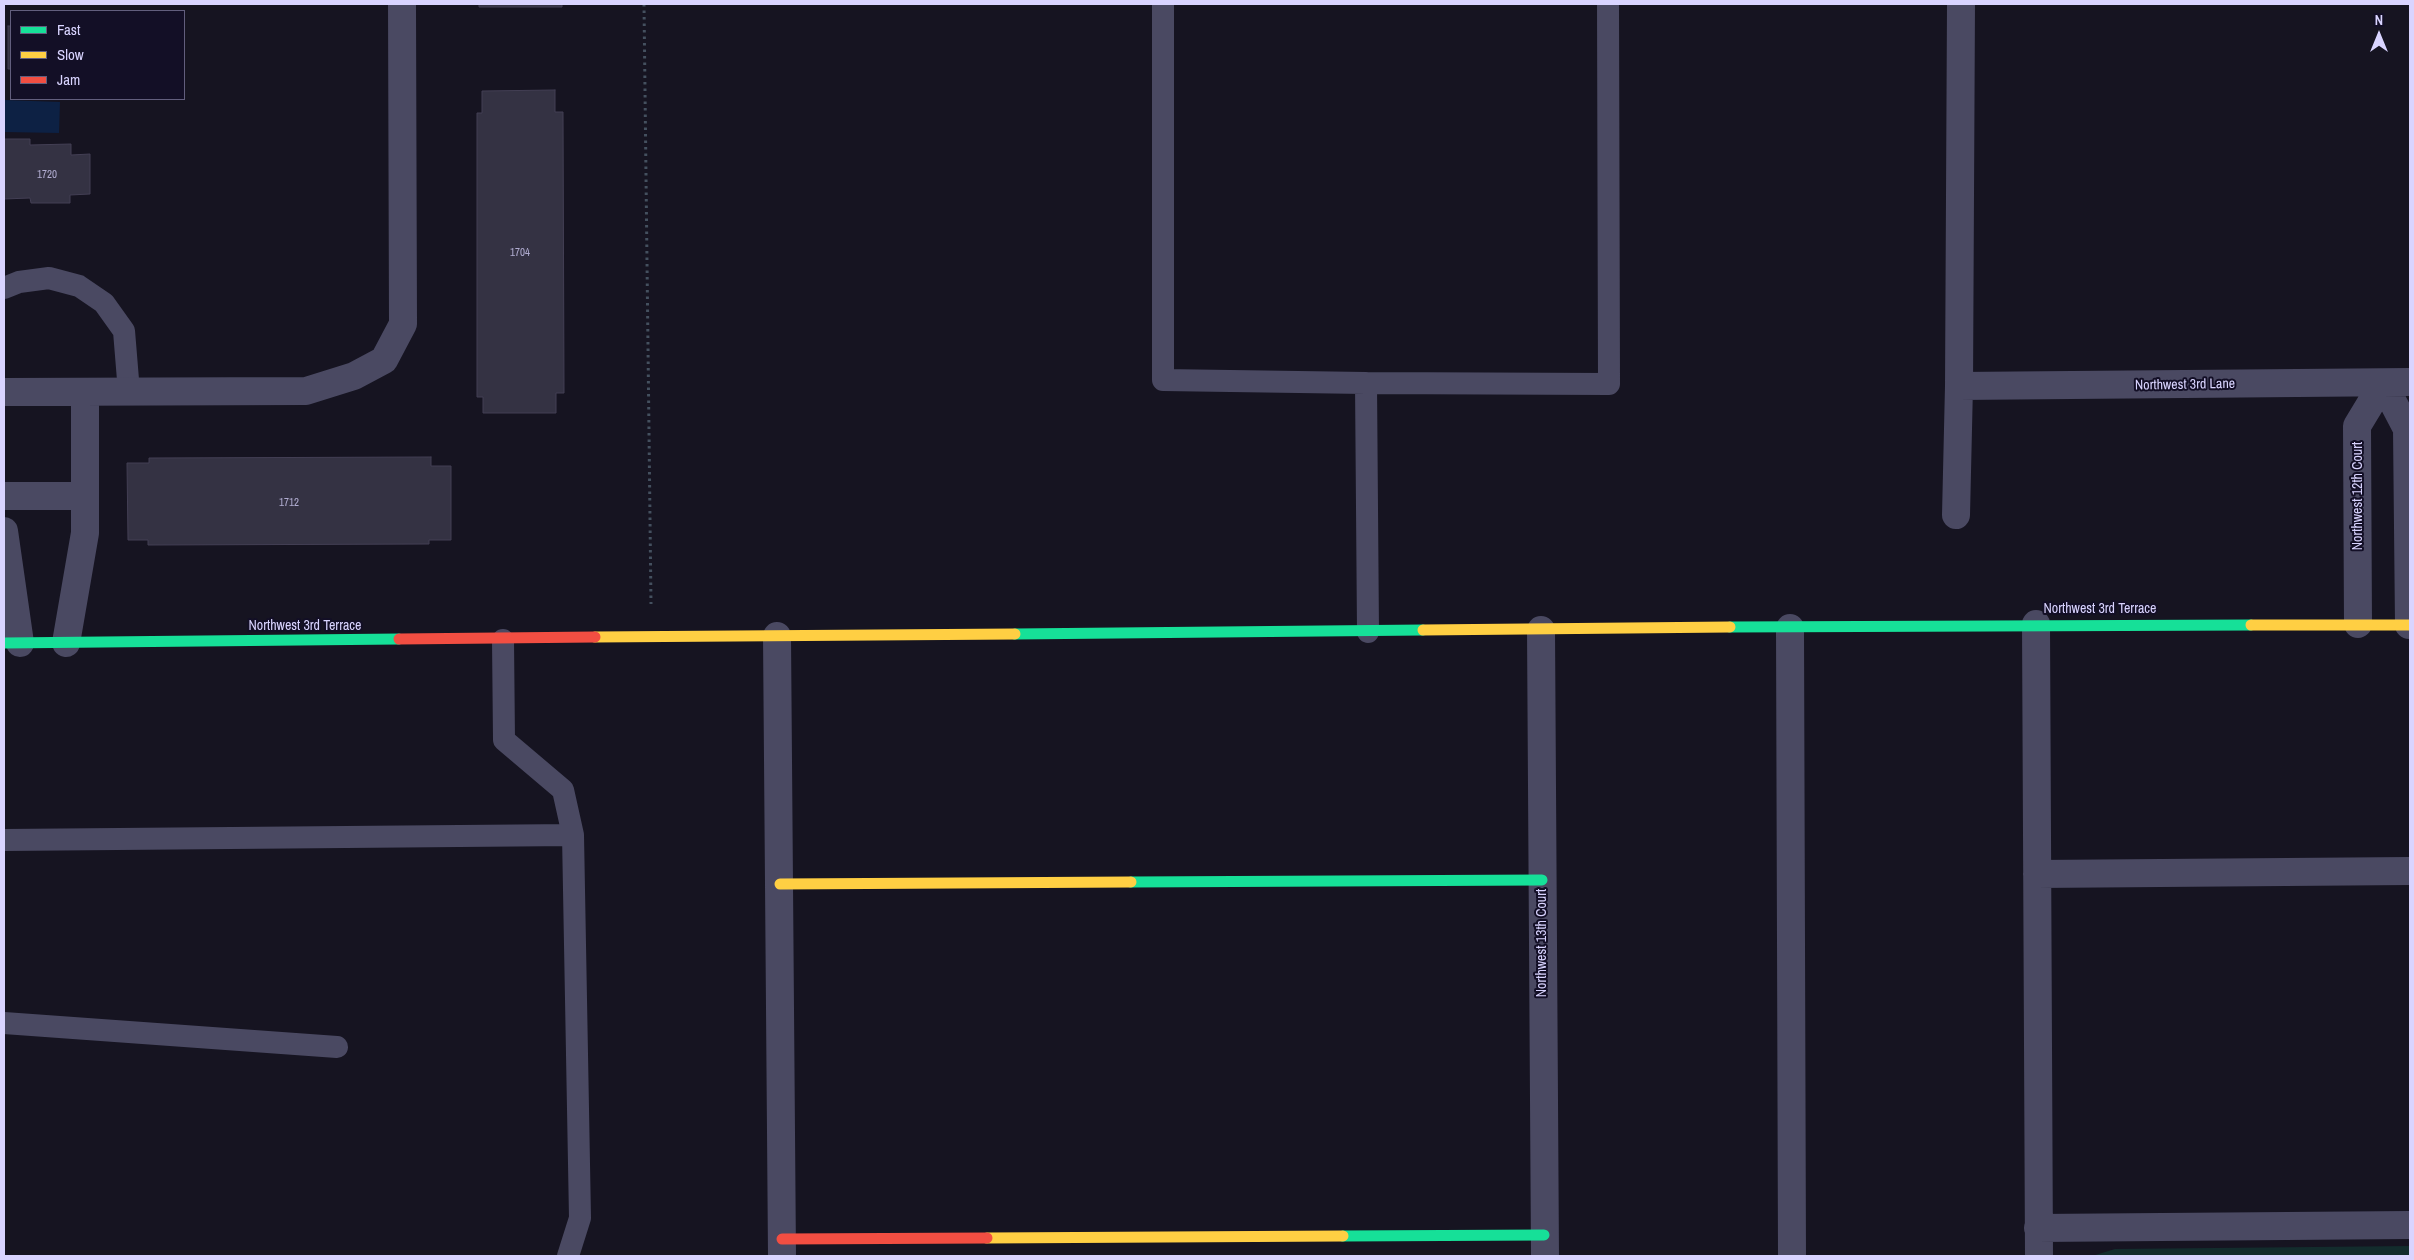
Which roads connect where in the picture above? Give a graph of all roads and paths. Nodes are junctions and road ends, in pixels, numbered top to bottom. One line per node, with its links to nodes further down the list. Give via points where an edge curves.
1 (402, 4): 13 (street, via 403,324 384,360 354,376 306,391)
2 (644, 4): 25 (path)
3 (1163, 4): 8 (lane, via 1163,380)
4 (1608, 4): 8 (lane, via 1609,384)
5 (1961, 4): 10 (street)
6 (4, 288): 13 (lane, via 19,282 49,278 79,286 104,303 124,331)
7 (2410, 382): 9 (street, Northwest 3rd Lane)
8 (1366, 383): 23 (lane)
9 (2383, 383): 10 (street, Northwest 3rd Lane); 19 (street, Northwest 12th Court, via 2357,426); 20 (street, via 2407,429)
10 (1959, 386): 16 (street)
11 (4, 392): 12 (street)
12 (85, 392): 13 (street); 15 (street)
13 (129, 392)
14 (4, 496): 15 (street)
15 (85, 496): 28 (street, via 85,533)
16 (1956, 515)
17 (4, 531): 27 (street)
18 (2036, 624): 19 (street, Northwest 3rd Terrace); 21 (street, Northwest 3rd Terrace); 32 (street)
19 (2358, 624): 20 (street, Northwest 3rd Terrace)
20 (2410, 625)
21 (1790, 628): 22 (street, Northwest 3rd Terrace); 42 (street)
22 (1541, 630): 23 (street, Northwest 3rd Terrace); 33 (street, Northwest 13th Court)
23 (1368, 632): 24 (street, Northwest 3rd Terrace)
24 (777, 636): 25 (street, Northwest 3rd Terrace); 34 (street)
25 (651, 637): 26 (street, Northwest 3rd Terrace)
26 (502, 640): 28 (street, Northwest 3rd Terrace); 29 (lane, via 504,740 563,790)
27 (12, 643): 28 (street, Northwest 3rd Terrace)
28 (66, 643)
29 (573, 836): 30 (lane); 41 (lane, via 580,1218)
30 (4, 840)
31 (2410, 871): 32 (street)
32 (2037, 874): 38 (street)
33 (1542, 880): 34 (street); 39 (street, Northwest 13th Court)
34 (780, 884): 40 (street)
35 (4, 1023): 36 (lane)
36 (337, 1047)
37 (2410, 1226): 38 (street)
38 (2038, 1228): 43 (street)
39 (1544, 1246): 40 (street)
40 (782, 1247)
41 (568, 1256)
42 (1792, 1256)
43 (2039, 1256)

